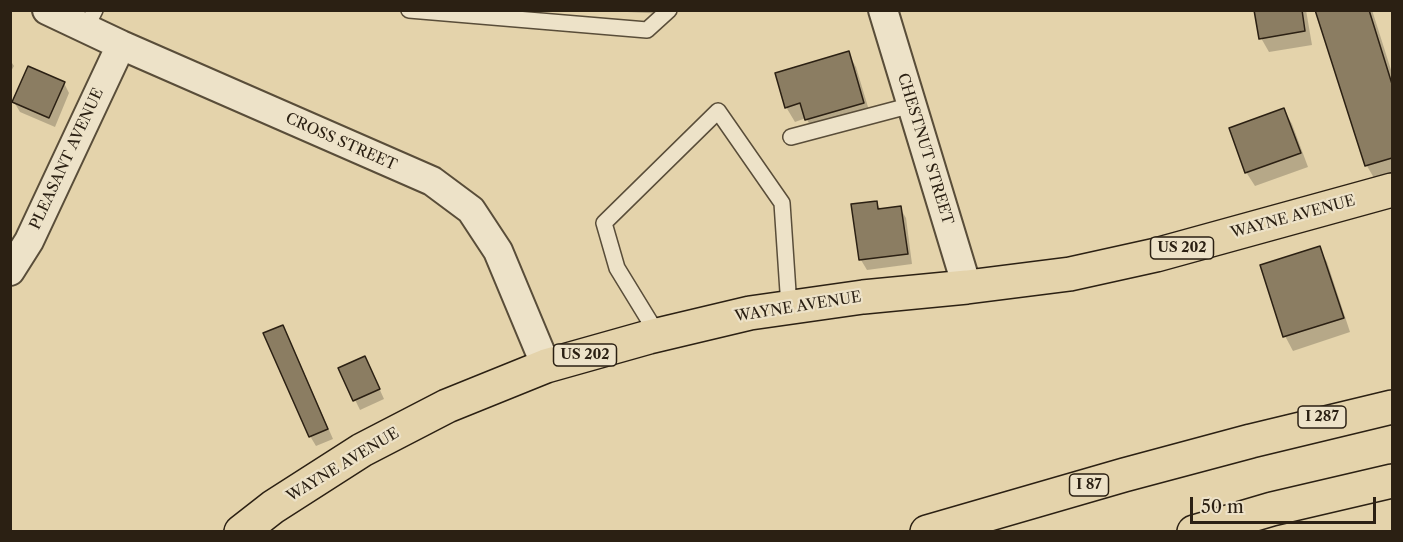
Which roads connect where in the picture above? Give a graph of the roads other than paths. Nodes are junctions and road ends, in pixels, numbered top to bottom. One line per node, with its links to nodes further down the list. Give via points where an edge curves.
1 (47, 10): 5 (street, CROSS STREET)
2 (409, 10): 3 (lane, via 647,30)
3 (669, 10)
4 (884, 10): 7 (street, CHESTNUT STREET)
5 (91, 20): 6 (street, CROSS STREET)
6 (121, 45): 10 (street, PLEASANT AVENUE, via 28,241); 14 (street, CROSS STREET, via 432,182 471,210 498,251)
7 (912, 105): 8 (lane); 11 (street, CHESTNUT STREET)
8 (791, 137)
9 (1392, 190): 11 (main road, WAYNE AVENUE / US 202, via 1156,255 1070,274)
10 (15, 256)
11 (967, 287): 12 (main road, WAYNE AVENUE / US 202)
12 (789, 308): 13 (main road, WAYNE AVENUE / US 202); 13 (lane, via 782,203 718,111 604,224 617,268)
13 (658, 335): 14 (main road, WAYNE AVENUE / US 202)
14 (546, 366): 19 (main road, WAYNE AVENUE / US 202, via 447,406 362,450)
15 (1392, 393): 17 (main road, I 287)
16 (1392, 407): 17 (main road, I 87)
17 (1251, 441): 20 (main road, I 87)
18 (1392, 481): 21 (main road)
19 (241, 531)
20 (927, 531)
21 (1194, 531)

